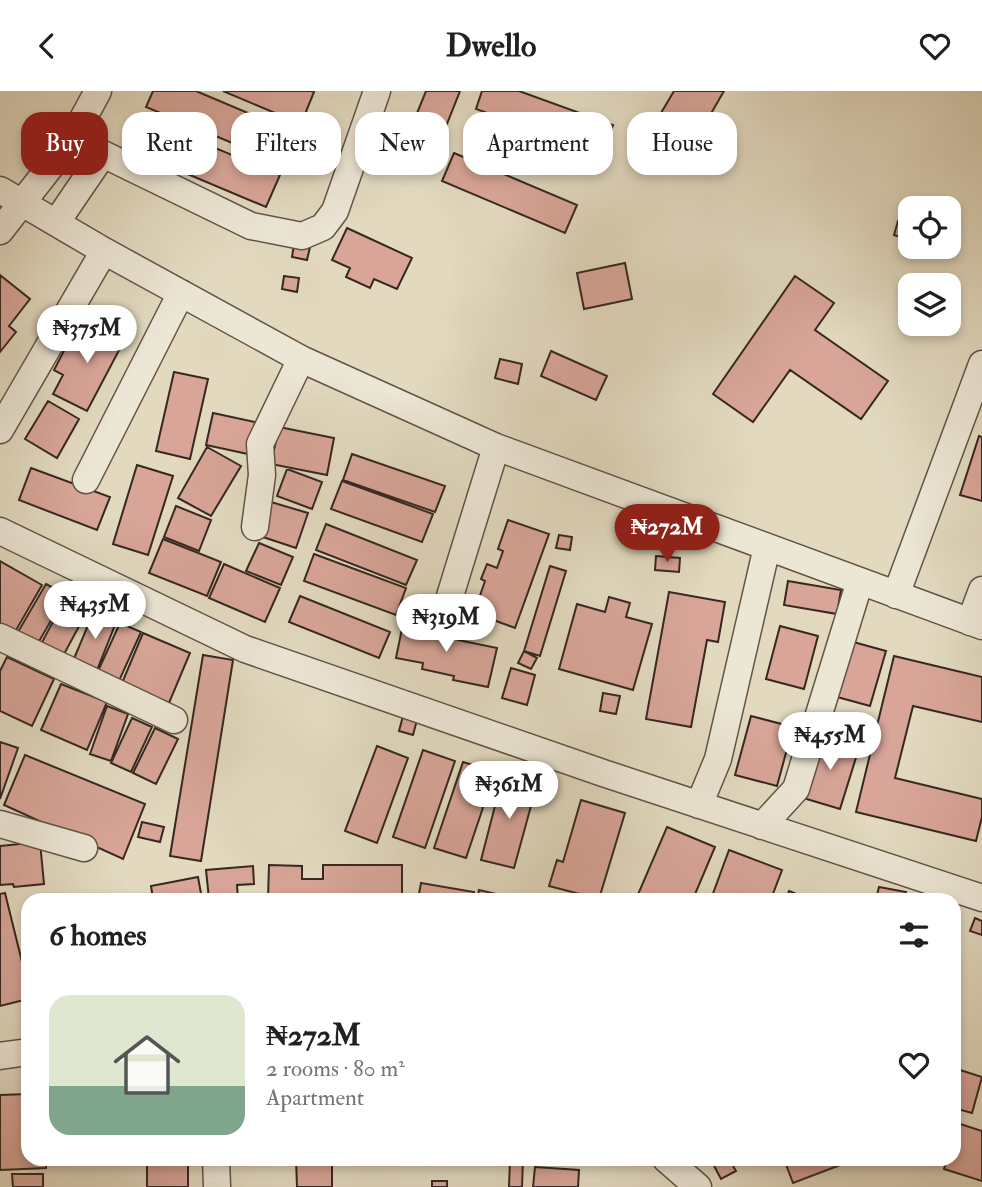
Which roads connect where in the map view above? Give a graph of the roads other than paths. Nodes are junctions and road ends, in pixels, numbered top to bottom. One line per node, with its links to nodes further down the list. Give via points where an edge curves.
1 (97, 91): 3 (street)
2 (377, 91): 4 (street, via 335,211 323,227 302,236 251,226)
3 (86, 112)
4 (108, 156)
5 (45, 175): 8 (street)
6 (89, 175): 9 (street)
7 (0, 190): 8 (street)
8 (23, 204): 9 (street); 10 (street)
9 (56, 223): 11 (street)
10 (0, 231)
11 (104, 251): 12 (street); 15 (street)
12 (181, 293): 13 (street); 17 (street)
13 (301, 359): 16 (street); 18 (street, via 260,444 262,475)
14 (982, 364): 23 (street)
15 (0, 430)
16 (496, 447): 20 (street); 24 (street)
17 (86, 479)
18 (255, 527)
19 (0, 531): 28 (street, via 245,649)
20 (767, 547): 21 (street); 28 (street, via 718,759)
21 (859, 581): 23 (street); 30 (street, via 796,789)
22 (982, 590): 25 (street)
23 (896, 594): 25 (street)
24 (450, 596)
25 (976, 624)
26 (0, 637): 27 (street)
27 (174, 720)
28 (699, 805): 30 (street)
29 (0, 824): 31 (street)
30 (762, 826): 32 (street)
31 (84, 848)
32 (982, 898)
33 (21, 1053): 34 (street)
34 (0, 1056)
35 (216, 1166): 37 (street)
36 (683, 1166): 38 (street)
37 (216, 1187)
38 (698, 1187)

